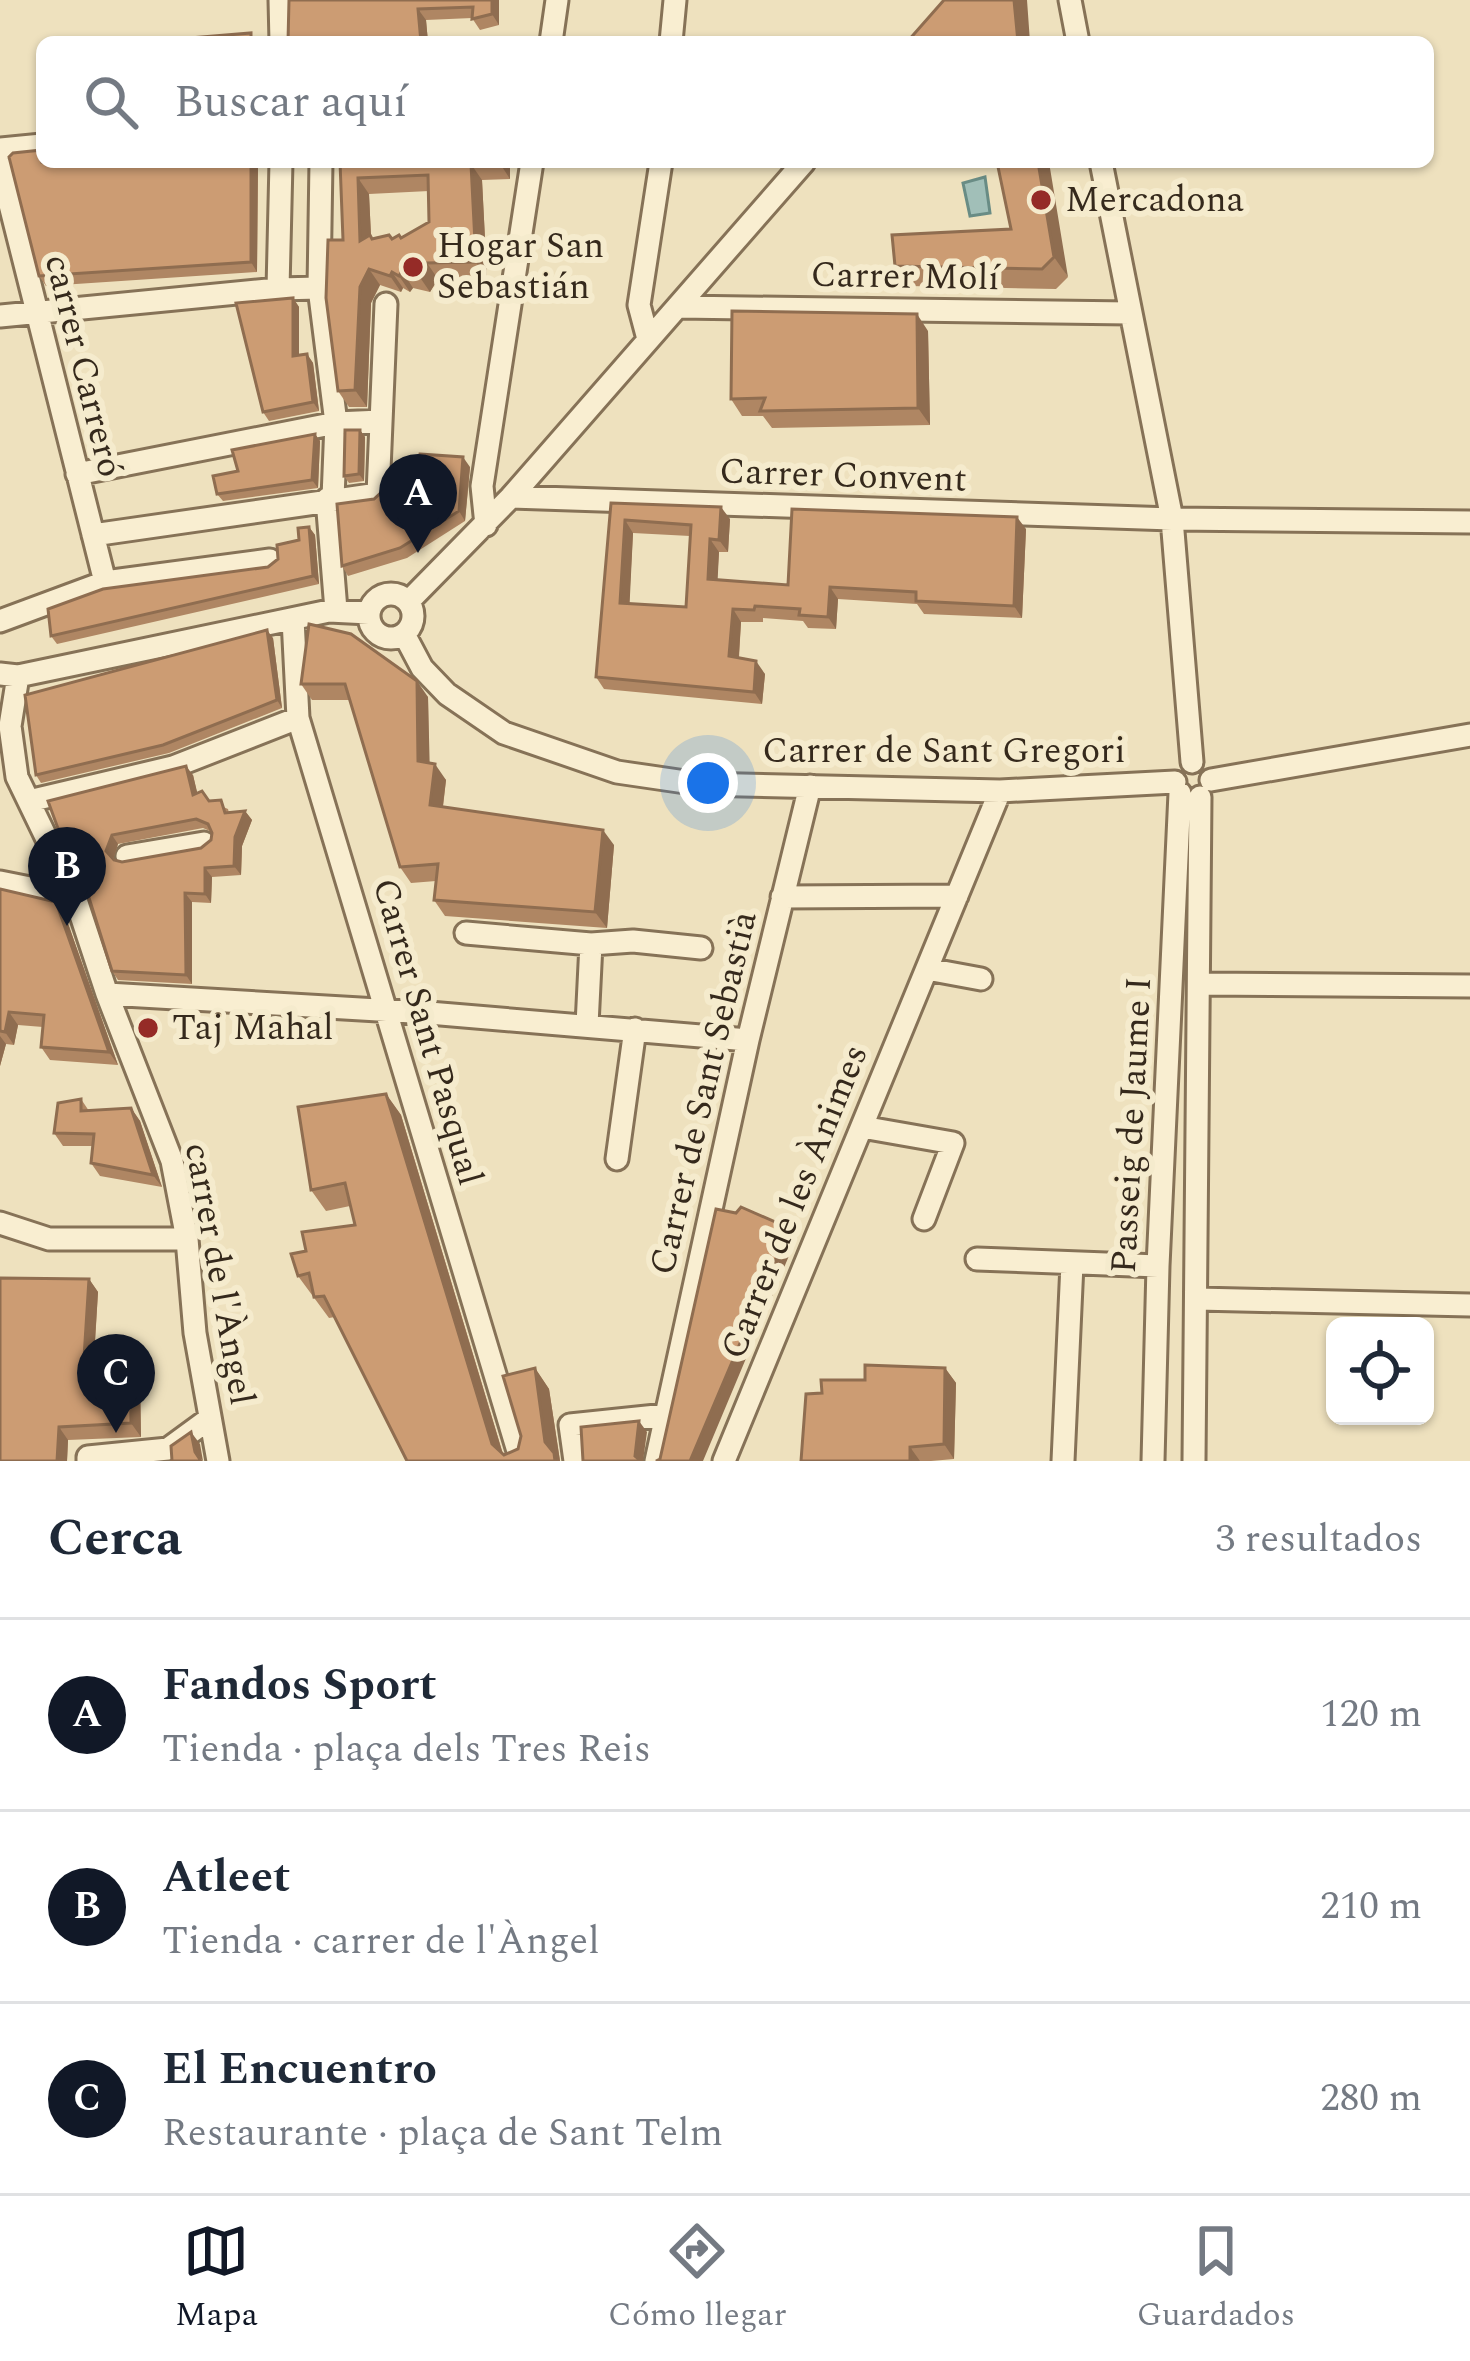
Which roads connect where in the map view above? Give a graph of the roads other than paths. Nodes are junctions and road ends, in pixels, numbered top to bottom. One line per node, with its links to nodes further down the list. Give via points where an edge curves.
1 (280, 0): 5 (street)
2 (557, 0): 6 (street)
3 (674, 0): 7 (street)
4 (1067, 5): 8 (street)
5 (281, 36)
6 (552, 36)
7 (671, 36)
8 (1076, 36)
9 (36, 146): 10 (street)
10 (0, 149)
11 (0, 165): 23 (street, carrer Carreró)
12 (280, 168): 19 (street)
13 (321, 168): 18 (street)
14 (531, 168): 33 (street, via 482,486)
15 (660, 168): 25 (street, via 639,304)
16 (799, 168): 21 (street)
17 (1102, 168): 22 (street)
18 (319, 288): 19 (street); 27 (street)
19 (278, 289): 23 (street)
20 (386, 304): 26 (street)
21 (679, 307): 22 (street, Carrer Molí); 25 (street)
22 (1130, 313): 31 (street)
23 (35, 314): 24 (street); 28 (street, carrer Carreró)
24 (0, 316)
25 (648, 339): 29 (street)
26 (381, 421): 27 (street); 30 (street, via 378,494)
27 (336, 423): 28 (street); 30 (street)
28 (76, 474): 34 (street, carrer Carreró)
29 (511, 497): 31 (street, Carrer Convent); 33 (street)
30 (330, 499): 34 (street); 38 (street)
31 (1172, 519): 32 (street, Carrer Convent); 47 (street, via 1192,761 1204,765)
32 (1470, 522)
33 (486, 525): 37 (street)
34 (92, 535): 36 (street, carrer Carreró)
35 (270, 560): 36 (street)
36 (105, 582): 40 (street)
37 (408, 602): 39 (street, via 386,595); 42 (street, via 413,619)
38 (336, 610): 39 (street); 41 (street)
39 (369, 613): 42 (street, via 384,638)
40 (2, 615)
41 (293, 619): 43 (street); 44 (street, Carrer Sant Pasqual)
42 (404, 634): 46 (street, Carrer de Sant Gregori, via 448,694 504,733 617,772 699,784)
43 (9, 675): 49 (street, carrer de l'Àngel, via 17,777)
44 (298, 718): 49 (street, via 173,767); 64 (street, Carrer Sant Pasqual)
45 (1470, 735): 47 (street, Carrer de Sant Gregori)
46 (810, 786): 48 (street, Carrer de Sant Gregori); 55 (street, Carrer de Sant Sebastià)
47 (1191, 788): 48 (street, Carrer de Sant Gregori); 61 (street, Passeig de Jaume I); 75 (street, Passeig de Jaume I)
48 (1000, 791): 53 (street, Carrer de les Ànimes)
49 (29, 801): 54 (street, carrer de l'Àngel, via 71,865)
50 (204, 843): 51 (street)
51 (128, 856)
52 (0, 882): 54 (street)
53 (957, 896): 55 (street); 59 (street, Carrer de les Ànimes)
54 (75, 897): 63 (street, carrer de l'Àngel)
55 (782, 897): 67 (street, Carrer de Sant Sebastià)
56 (466, 933): 57 (street)
57 (591, 944): 58 (street); 65 (street)
58 (700, 948)
59 (927, 969): 60 (street); 68 (street, Carrer de les Ànimes)
60 (980, 979)
61 (1200, 984): 62 (street); 76 (street, Passeig de Jaume I)
62 (1470, 986)
63 (107, 994): 64 (street); 72 (street, carrer de l'Àngel, via 172,1161)
64 (386, 1012): 65 (street); 83 (street, Carrer Sant Pasqual)
65 (587, 1025): 66 (street)
66 (635, 1029): 67 (street); 69 (street)
67 (748, 1040): 78 (street, Carrer de Sant Sebastià)
68 (862, 1127): 70 (street, Carrer de les Ànimes, via 953,1143); 86 (street, Carrer de les Ànimes)
69 (617, 1159)
70 (924, 1219)
71 (0, 1223): 72 (street, via 49,1239)
72 (187, 1238): 79 (street, carrer de l'Àngel)
73 (977, 1259): 74 (street)
74 (1072, 1264): 75 (street); 87 (street)
75 (1158, 1266): 88 (street, Passeig de Jaume I)
76 (1197, 1299): 77 (street); 89 (street, Passeig de Jaume I)
77 (1470, 1305)
78 (666, 1415): 84 (street, via 570,1426); 85 (street, Carrer de Sant Sebastià)
79 (209, 1419): 80 (street); 82 (street, carrer de l'Àngel)
80 (168, 1455): 81 (street)
81 (88, 1461)
82 (218, 1461)
83 (520, 1461)
84 (575, 1461)
85 (656, 1461)
86 (724, 1461)
87 (1063, 1461)
88 (1154, 1461)
89 (1195, 1461)

